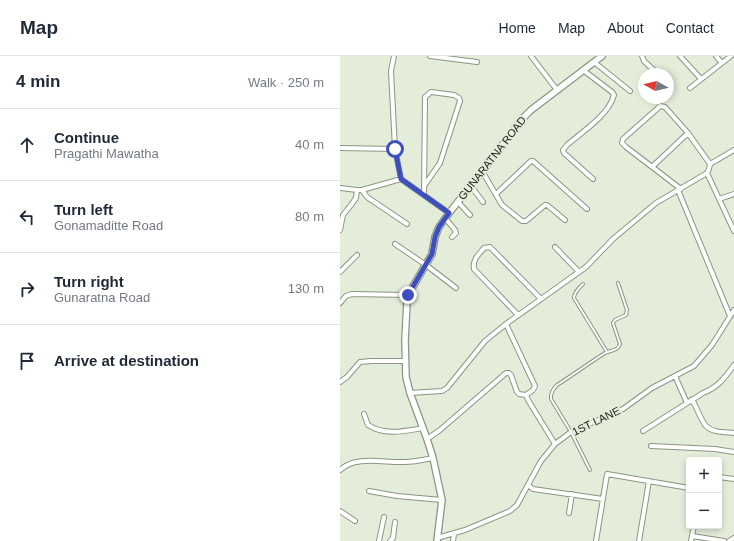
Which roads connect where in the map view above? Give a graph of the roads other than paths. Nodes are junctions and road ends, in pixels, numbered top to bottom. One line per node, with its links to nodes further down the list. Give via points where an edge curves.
1 (394, 56): 20 (street, via 391,71)
2 (430, 56): 3 (street, via 475,62)
3 (471, 56)
4 (531, 56): 16 (street)
5 (602, 56): 10 (street, GUNARATNA ROAD)
6 (642, 56): 12 (street)
7 (680, 56): 14 (street)
8 (716, 56): 11 (street)
9 (731, 56): 11 (street)
10 (594, 62): 13 (street, GUNARATNA ROAD); 17 (street)
11 (722, 63): 14 (street)
12 (652, 68)
13 (582, 70): 16 (street, GUNARATNA ROAD); 26 (street, via 614,95 602,115 563,150)
14 (701, 79): 15 (street)
15 (690, 88)
16 (557, 90): 24 (street, GUNARATNA ROAD, via 530,110)
17 (630, 91)
18 (688, 133): 22 (street); 23 (street); 23 (street, via 665,107 660,106 623,138 622,143)
19 (340, 148): 20 (street)
20 (395, 149): 27 (street)
21 (734, 150): 22 (street)
22 (710, 164): 25 (street)
23 (652, 167): 32 (street)
24 (481, 173): 29 (street, GUNARATNA ROAD); 33 (street)
25 (706, 173): 32 (street); 36 (street)
26 (593, 178)
27 (401, 179): 31 (street); 35 (street)
28 (424, 186): 28 (street, via 440,164 460,101 454,95 431,92 425,97); 35 (street)
29 (470, 186): 37 (street, GUNARATNA ROAD); 38 (street)
30 (340, 188): 31 (street)
31 (359, 190): 44 (street); 45 (street, via 352,205 343,215)
32 (680, 190): 53 (street, via 656,203); 62 (street)
33 (496, 194): 39 (street, via 533,161); 43 (street, via 502,205 524,222 545,205)
34 (734, 194): 36 (street)
35 (424, 195): 40 (street)
36 (718, 199): 46 (street)
37 (458, 202): 40 (street, GUNARATNA ROAD); 41 (street)
38 (483, 202)
39 (586, 208)
40 (449, 213): 42 (street, GUNARATNA ROAD)
41 (470, 215)
42 (445, 218): 47 (street, via 455,230 456,233); 51 (street, GUNARATNA ROAD, via 439,227 432,254)
43 (565, 220)
44 (407, 224)
45 (340, 230)
46 (734, 232)
47 (452, 237)
48 (395, 244): 51 (street)
49 (555, 247): 53 (street)
50 (357, 255): 52 (street)
51 (426, 265): 56 (street); 57 (street, GUNARATNA ROAD)
52 (340, 272)
53 (579, 272): 58 (street)
54 (618, 283): 64 (lane, via 627,313 613,323 620,346)
55 (583, 284): 64 (lane, via 574,294 574,298)
56 (456, 288)
57 (408, 295): 59 (street, via 352,294); 65 (street, GUNARATNA ROAD)
58 (541, 299): 61 (street); 61 (street, via 490,247 484,248 476,258 474,269)
59 (340, 303)
60 (734, 310): 62 (street, 1ST LANE)
61 (518, 315): 63 (street)
62 (730, 316): 67 (street, 1ST LANE, via 712,345 694,366)
63 (506, 324): 69 (street, via 485,341 447,388 442,391); 70 (street, via 535,386)
64 (607, 352): 75 (lane, via 552,390 551,399)
65 (405, 361): 68 (street, via 360,362); 69 (street, GUNARATNA ROAD)
66 (734, 365): 71 (street, via 715,387)
67 (675, 376): 72 (street); 75 (street, 1ST LANE, via 652,388 623,409)
68 (340, 382)
69 (410, 393): 74 (street, GUNARATNA ROAD)
70 (526, 395): 78 (street, via 517,392 511,375 506,373 440,430); 79 (street)
71 (691, 400): 72 (street); 77 (street, via 706,426 712,430)
72 (687, 403): 76 (street)
73 (364, 414): 74 (street, via 368,425 378,430 391,432)
74 (423, 428): 78 (street, GUNARATNA ROAD)
75 (571, 432): 79 (street, 1ST LANE); 84 (lane)
76 (643, 432)
77 (734, 433)
78 (427, 438): 82 (street, GUNARATNA ROAD)
79 (555, 444): 88 (street, 1ST LANE, via 541,461)
80 (651, 446): 81 (street)
81 (734, 452)
82 (433, 458): 83 (street, via 404,462 360,461 350,463); 93 (street, GUNARATNA ROAD)
83 (340, 470)
84 (590, 470)
85 (722, 477): 86 (street)
86 (734, 479)
87 (649, 481): 89 (street); 92 (street, via 607,474); 108 (street)
88 (528, 485): 91 (street); 100 (street, 1ST LANE, via 517,505 510,511)
89 (686, 487)
90 (369, 491): 93 (street)
91 (572, 494): 92 (street); 95 (street)
92 (603, 499): 107 (street)
93 (442, 500): 103 (street, GUNARATNA ROAD)
94 (340, 511): 97 (street)
95 (569, 514)
96 (384, 517): 104 (street)
97 (355, 521)
98 (395, 522): 105 (street, via 393,538)
99 (693, 529): 101 (street)
100 (454, 534): 103 (street, 1ST LANE); 106 (street)
101 (692, 536): 109 (street); 110 (street)
102 (734, 538): 111 (street)
103 (437, 540)
104 (379, 541)
105 (390, 541)
106 (453, 541)
107 (596, 541)
108 (639, 541)
109 (691, 541)
110 (724, 541)
111 (729, 541)

